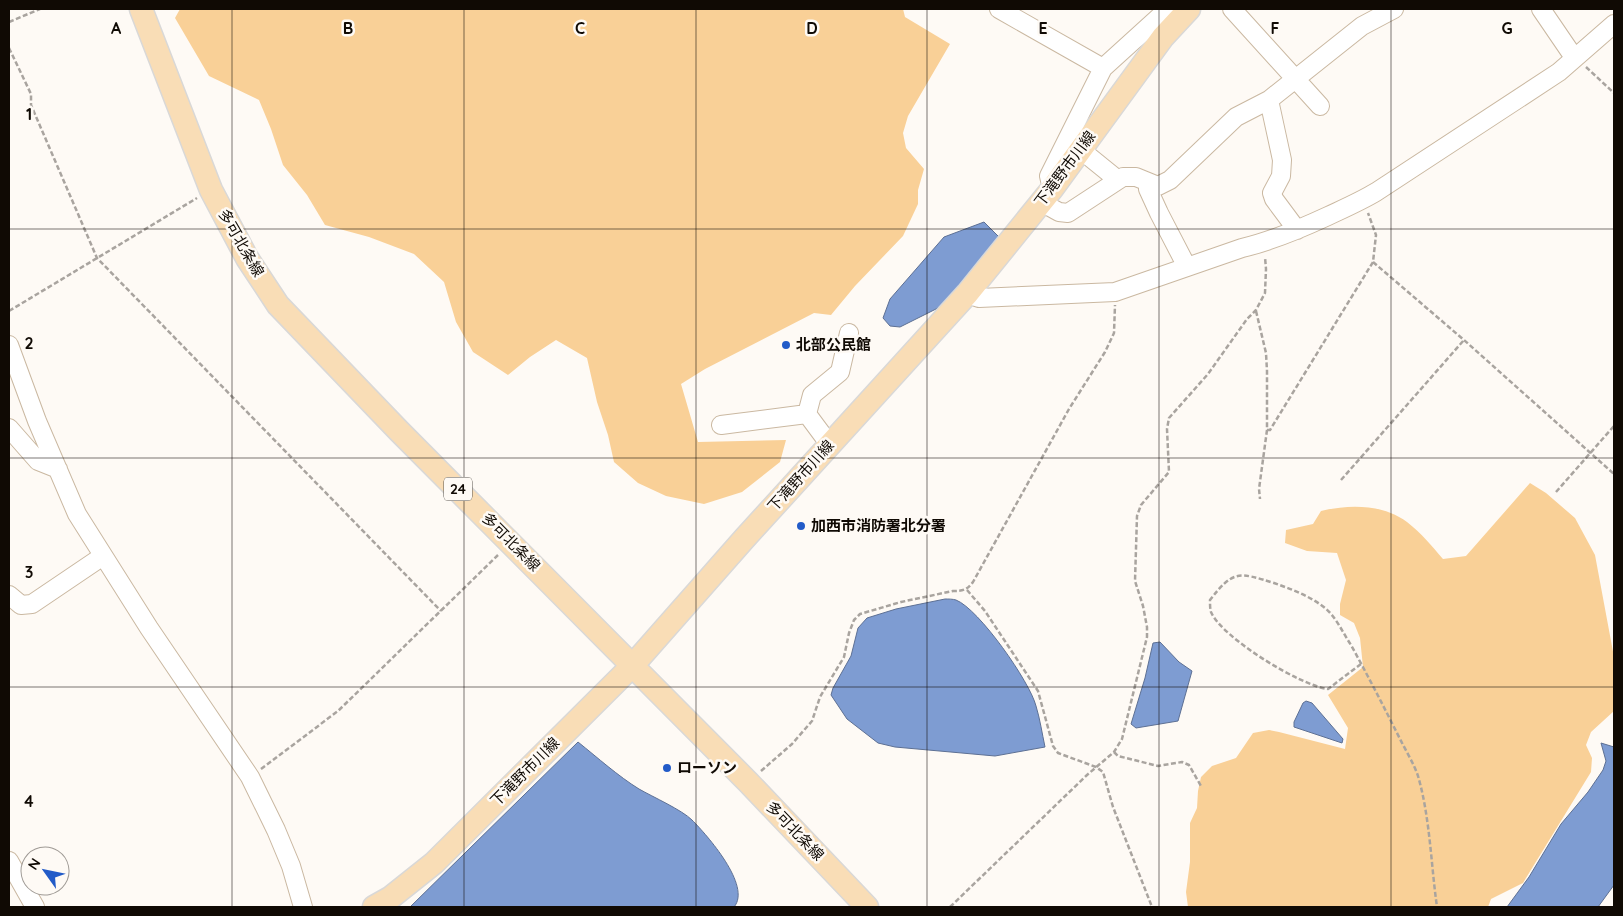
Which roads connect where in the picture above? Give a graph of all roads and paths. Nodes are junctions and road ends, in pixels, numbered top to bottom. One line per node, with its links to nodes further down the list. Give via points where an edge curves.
1 (40, 9): 9 (path)
2 (141, 9): 21 (main road, 多可北条線 / 24)
3 (999, 9): 13 (street)
4 (1168, 9): 13 (street)
5 (1189, 9): 18 (main road, 下滝野市川線, via 1163,37)
6 (1232, 9): 14 (street)
7 (1394, 9): 14 (street, via 1362,26)
8 (1540, 9): 12 (street)
9 (9, 22)
10 (1614, 24): 12 (street)
11 (9, 48): 26 (path, via 31,94 31,105)
12 (1576, 57): 15 (path); 23 (street, via 1559,72)
13 (1103, 68): 22 (street, via 1049,176)
14 (1296, 78): 16 (street); 17 (street)
15 (1614, 93)
16 (1269, 100): 20 (street, via 1236,117 1170,180 1158,186); 24 (street, via 1282,160 1281,176 1272,193)
17 (1320, 106)
18 (1080, 150): 19 (street); 22 (main road, 下滝野市川線)
19 (1118, 180): 20 (street, via 1136,177); 22 (street, via 1068,213 1059,212)
20 (1150, 184): 28 (street, via 1148,189)
21 (211, 190): 26 (path); 48 (main road, 多可北条線 / 24, via 247,258 278,305)
22 (1046, 196): 30 (main road, 下滝野市川線)
23 (1364, 199): 24 (street); 27 (path, via 1376,235)
24 (1298, 230): 25 (street)
25 (1262, 243): 28 (street); 31 (path, via 1266,283 1265,293)
26 (97, 258): 32 (path); 52 (path)
27 (1373, 262): 34 (path); 40 (path, via 1270,430)
28 (1187, 267): 29 (street)
29 (1115, 292): 30 (street, via 979,298); 50 (path, via 1114,333)
30 (967, 294): 41 (main road, 下滝野市川線)
31 (1256, 310): 40 (path, via 1266,353); 55 (path, via 1208,374 1169,418 1169,472 1138,510 1135,581 1143,606 1147,637 1122,739)
32 (9, 311)
33 (849, 333): 36 (street, via 840,372 812,395)
34 (1464, 340): 42 (path); 45 (path)
35 (9, 346): 43 (street)
36 (807, 414): 37 (street); 41 (street)
37 (721, 426)
38 (1614, 426): 42 (path)
39 (9, 428): 43 (street, via 38,461)
40 (1267, 430): 47 (path)
41 (830, 445): 54 (main road, 下滝野市川線)
42 (1590, 453): 44 (path); 46 (path)
43 (58, 469): 49 (street, via 77,514)
44 (1614, 474)
45 (1342, 480)
46 (1556, 492)
47 (1260, 500)
48 (511, 542): 52 (path); 54 (main road, 多可北条線 / 24)
49 (103, 556): 51 (street, via 32,604 21,605); 57 (street)
50 (967, 590): 56 (path, via 985,611 1038,691 1053,746 1058,753); 58 (path, via 902,602 860,614 854,620 844,657 820,697 812,721 792,744)
51 (9, 595)
52 (441, 611): 57 (path, via 338,711)
53 (1361, 664): 53 (path, via 1338,623 1326,609 1287,588 1238,575 1229,579 1210,600 1210,611 1219,623 1249,650 1318,688 1328,689); 67 (path, via 1417,775)
54 (633, 665): 58 (main road, 多可北条線 / 24); 63 (main road, 下滝野市川線, via 434,863)
55 (1114, 752): 56 (path); 59 (path, via 1118,756 1158,766 1182,762 1189,765)
56 (1096, 767): 65 (path); 66 (path, via 1102,772)
57 (250, 777): 62 (street, via 291,866)
58 (748, 782): 64 (main road, 多可北条線 / 24)
59 (1200, 786)
60 (9, 861): 61 (street)
61 (35, 907)
62 (303, 907)
63 (374, 907)
64 (867, 907)
65 (950, 907)
66 (1152, 907)
67 (1437, 907)

